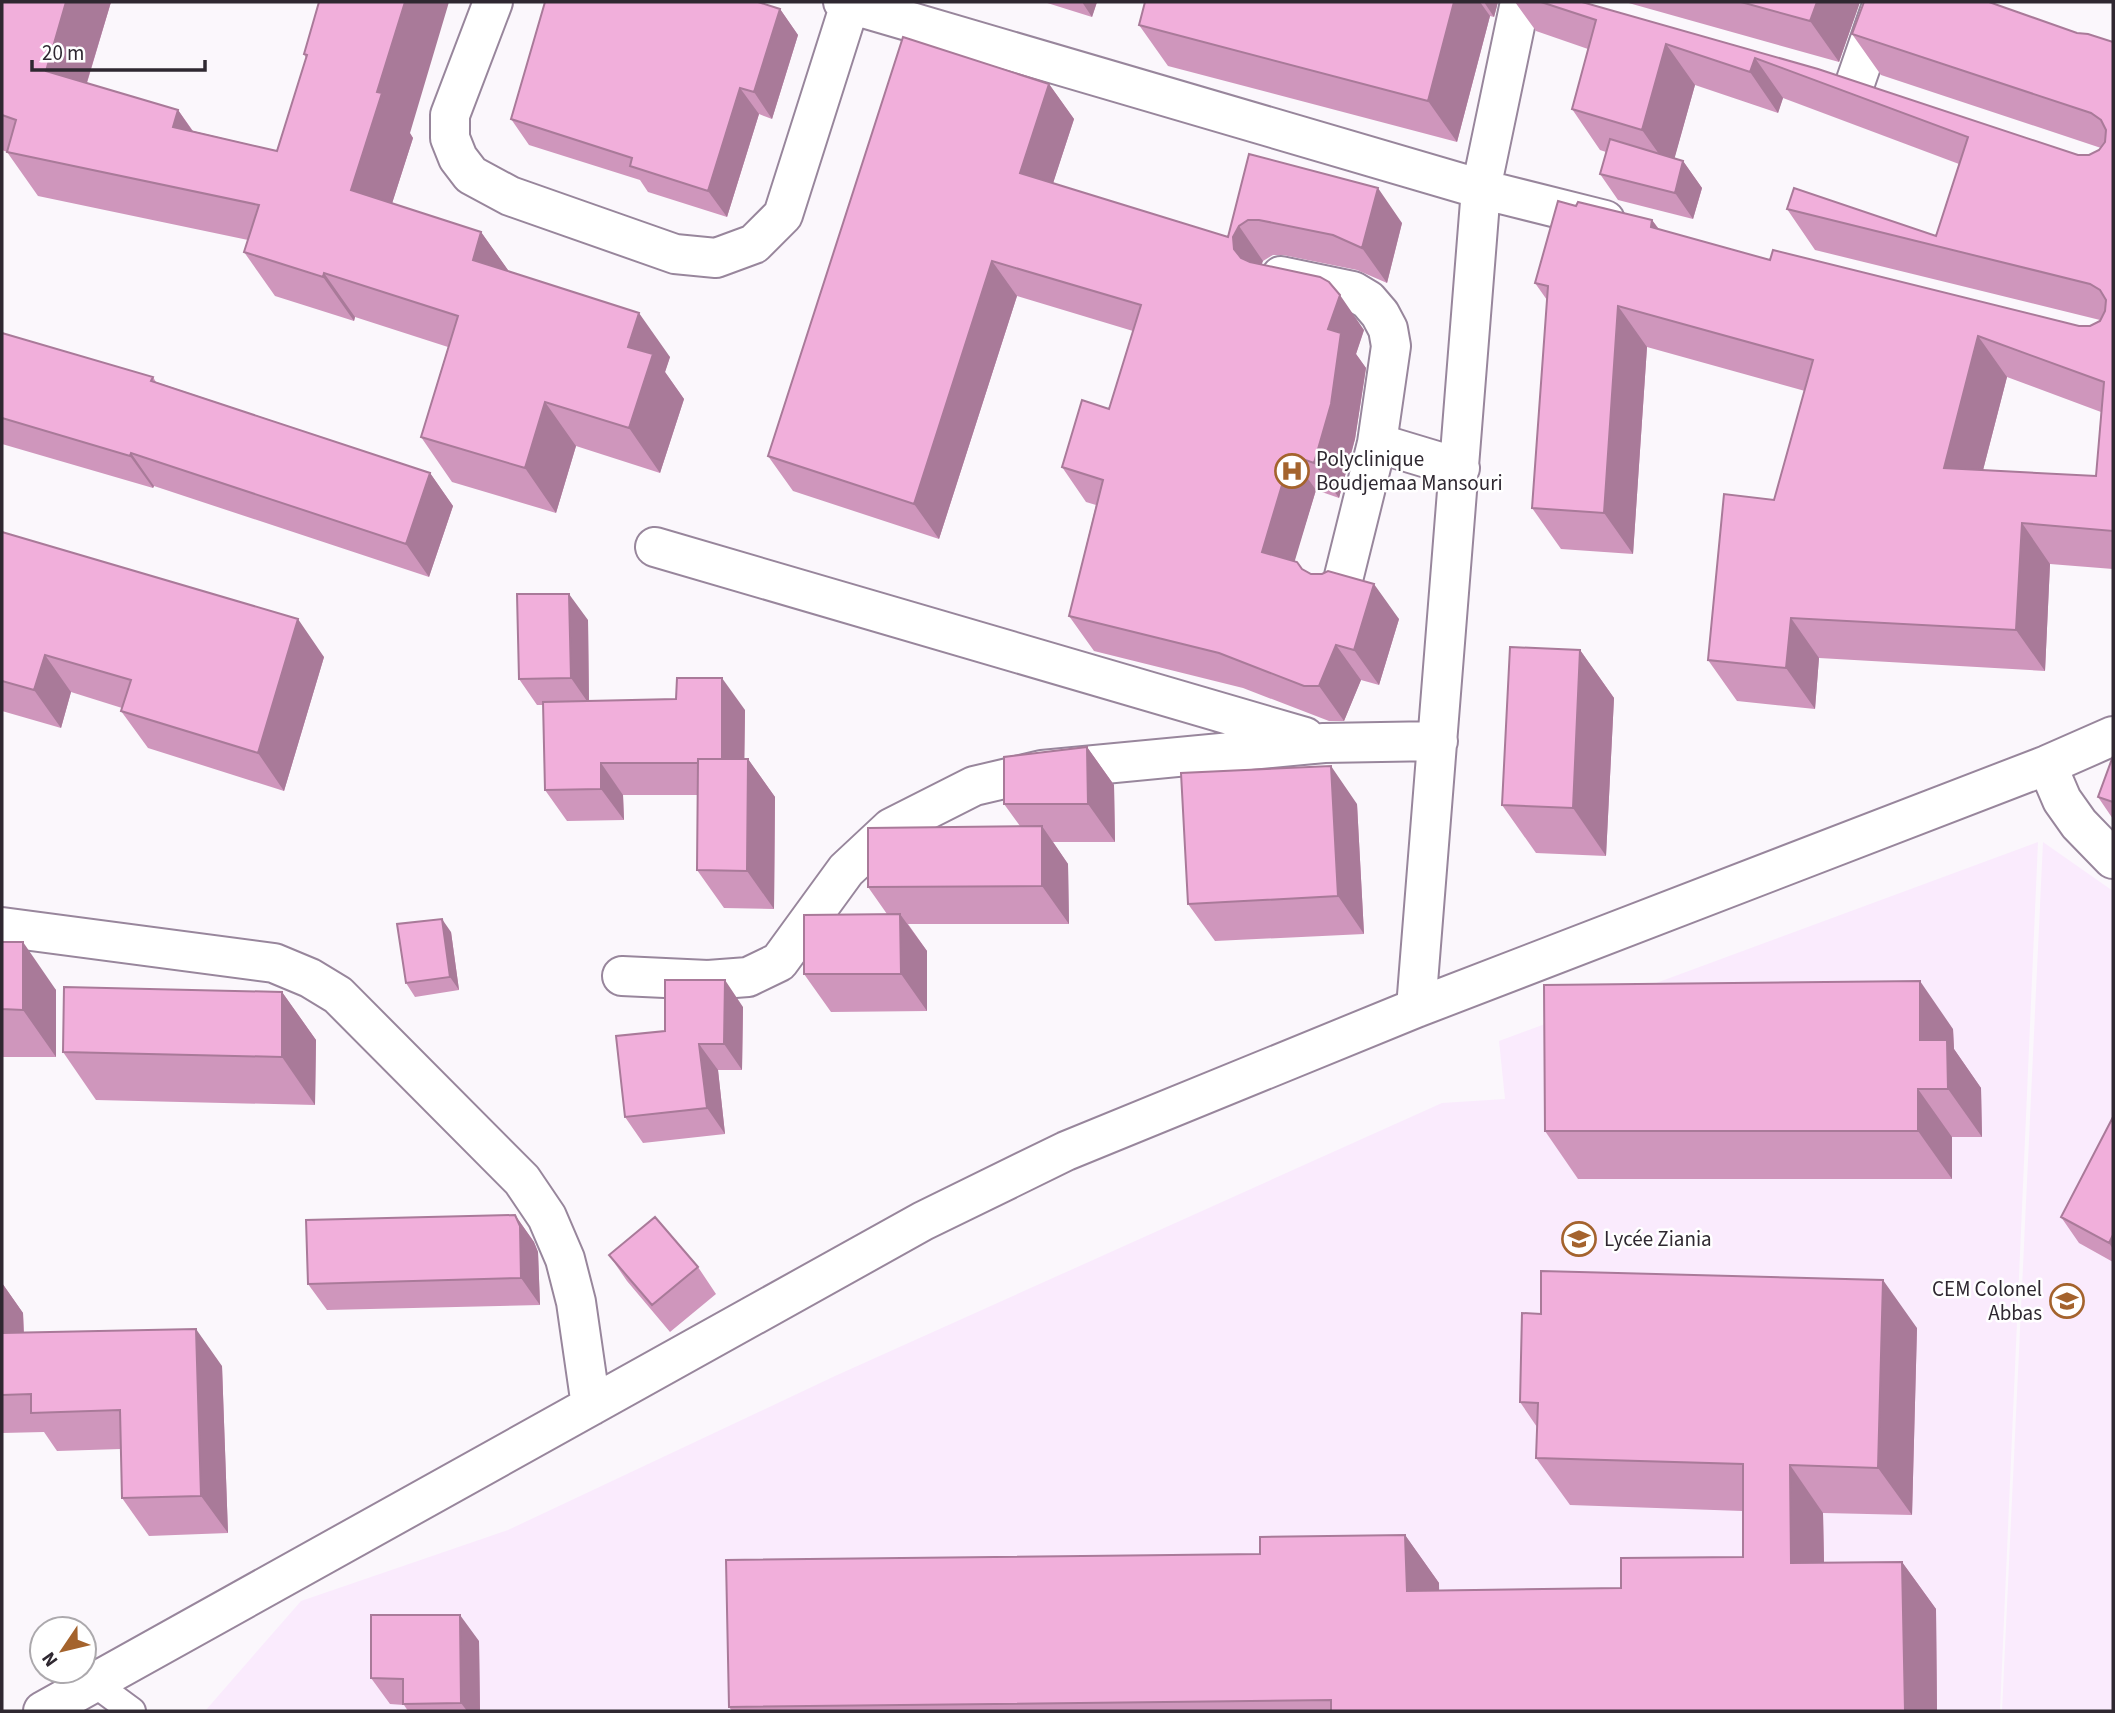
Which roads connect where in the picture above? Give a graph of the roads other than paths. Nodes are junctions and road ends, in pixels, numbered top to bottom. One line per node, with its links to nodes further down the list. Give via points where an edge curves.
1 (493, 2): 4 (street, via 450,115 450,138 471,175 510,195 675,254 716,258 754,243 783,215)
2 (1520, 2): 6 (street)
3 (1883, 2): 5 (street)
4 (846, 3): 6 (street)
5 (1853, 89)
6 (1481, 189): 7 (street); 10 (street)
7 (1643, 229)
8 (1279, 276): 9 (street, via 1353,291 1380,314 1391,346)
9 (1377, 443): 10 (street); 12 (street)
10 (1460, 468): 14 (street)
11 (655, 547): 15 (street)
12 (1341, 588)
13 (2113, 736): 16 (street)
14 (1438, 741): 15 (street); 20 (street)
15 (1324, 743): 19 (street, via 1042,770 974,786 891,828 846,870 779,962 748,977)
16 (2047, 765): 17 (street, via 2062,800); 20 (street)
17 (2113, 859)
18 (2, 927): 21 (street, via 274,963 338,995 522,1180 547,1217 576,1302)
19 (622, 976)
20 (1416, 1008): 21 (street, via 1066,1151 923,1221)
21 (591, 1406): 22 (street)
22 (98, 1681)
23 (90, 1685): 25 (street)
24 (97, 1685): 26 (lane)
25 (43, 1711)
26 (132, 1711)

